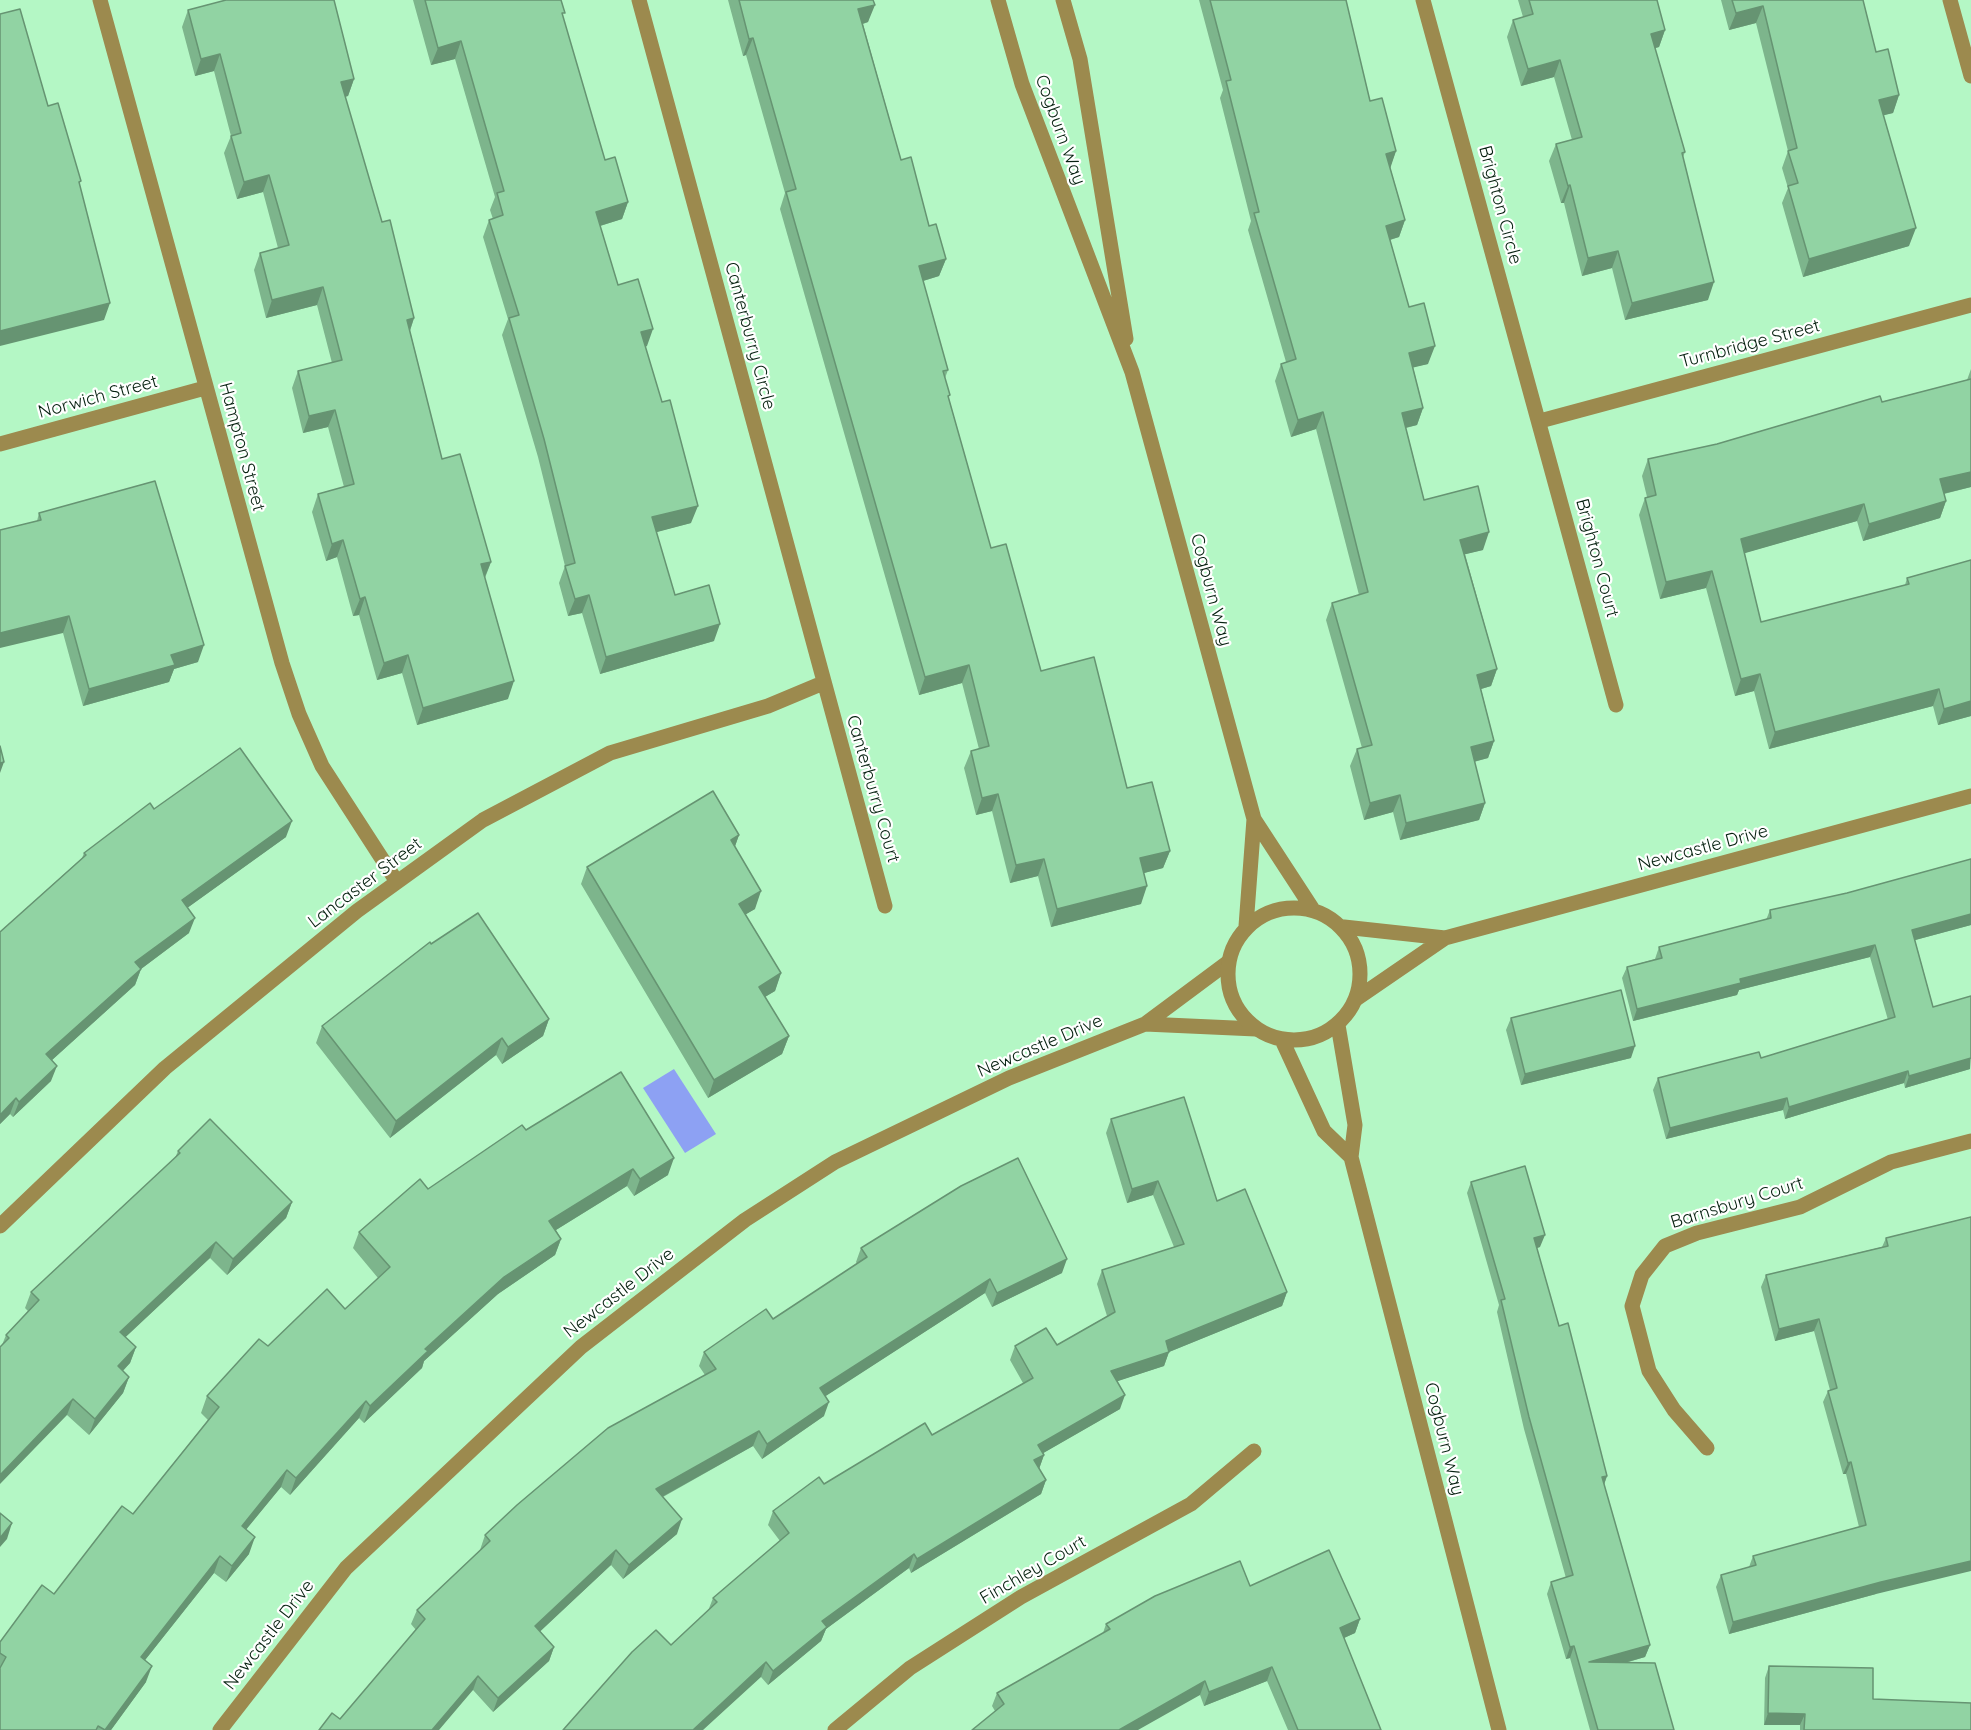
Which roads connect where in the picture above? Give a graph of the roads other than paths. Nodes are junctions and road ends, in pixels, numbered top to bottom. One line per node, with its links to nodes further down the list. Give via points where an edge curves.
1 (100, 0): 10 (street, Hampton Street)
2 (639, 0): 13 (street, Canterburry Circle)
3 (998, 0): 9 (street, Cogburn Way, via 1022,84)
4 (1064, 0): 9 (street, Cogburn Way, via 1080,59)
5 (1424, 0): 11 (street, Brighton Circle)
6 (1950, 0): 7 (street)
7 (1971, 76)
8 (1971, 305): 11 (street, Turnbridge Street)
9 (1131, 372): 16 (street, Cogburn Way)
10 (205, 388): 12 (street, Norwich Street); 17 (street, Hampton Street, via 299,714 322,766)
11 (1540, 421): 14 (street, Brighton Court)
12 (0, 444)
13 (823, 683): 17 (street, Lancaster Street, via 768,706 610,753 483,820); 18 (street, Canterburry Court)
14 (1616, 705)
15 (1971, 795): 22 (street, Newcastle Drive)
16 (1254, 819): 19 (street, Cogburn Way); 20 (street, Cogburn Way)
17 (397, 882): 31 (street, Lancaster Street, via 165,1068)
18 (885, 906)
19 (1312, 908): 20 (street, via 1275,908); 21 (street)
20 (1246, 926): 23 (street)
21 (1344, 927): 22 (street, Newcastle Drive); 24 (street, via 1360,960)
22 (1445, 938): 24 (street, Newcastle Drive)
23 (1227, 963): 25 (street, Newcastle Drive); 27 (street, via 1232,1001)
24 (1356, 999): 26 (street)
25 (1145, 1024): 27 (street, Newcastle Drive); 34 (street, Newcastle Drive, via 1010,1078 845,1157 745,1220 580,1347 346,1568)
26 (1338, 1025): 28 (street, via 1311,1039); 30 (street, Cogburn Way, via 1355,1125)
27 (1256, 1029): 28 (street)
28 (1282, 1040): 30 (street, via 1324,1131)
29 (1971, 1141): 32 (street, Barnsbury Court, via 1891,1162 1800,1207 1698,1233 1665,1246 1642,1275 1632,1306 1649,1371 1674,1410)
30 (1351, 1157): 36 (street, Cogburn Way)
31 (0, 1226)
32 (1707, 1448)
33 (1254, 1451): 35 (street, Finchley Court, via 1191,1504 1021,1597 910,1668)
34 (220, 1730)
35 (835, 1730)
36 (1499, 1730)

